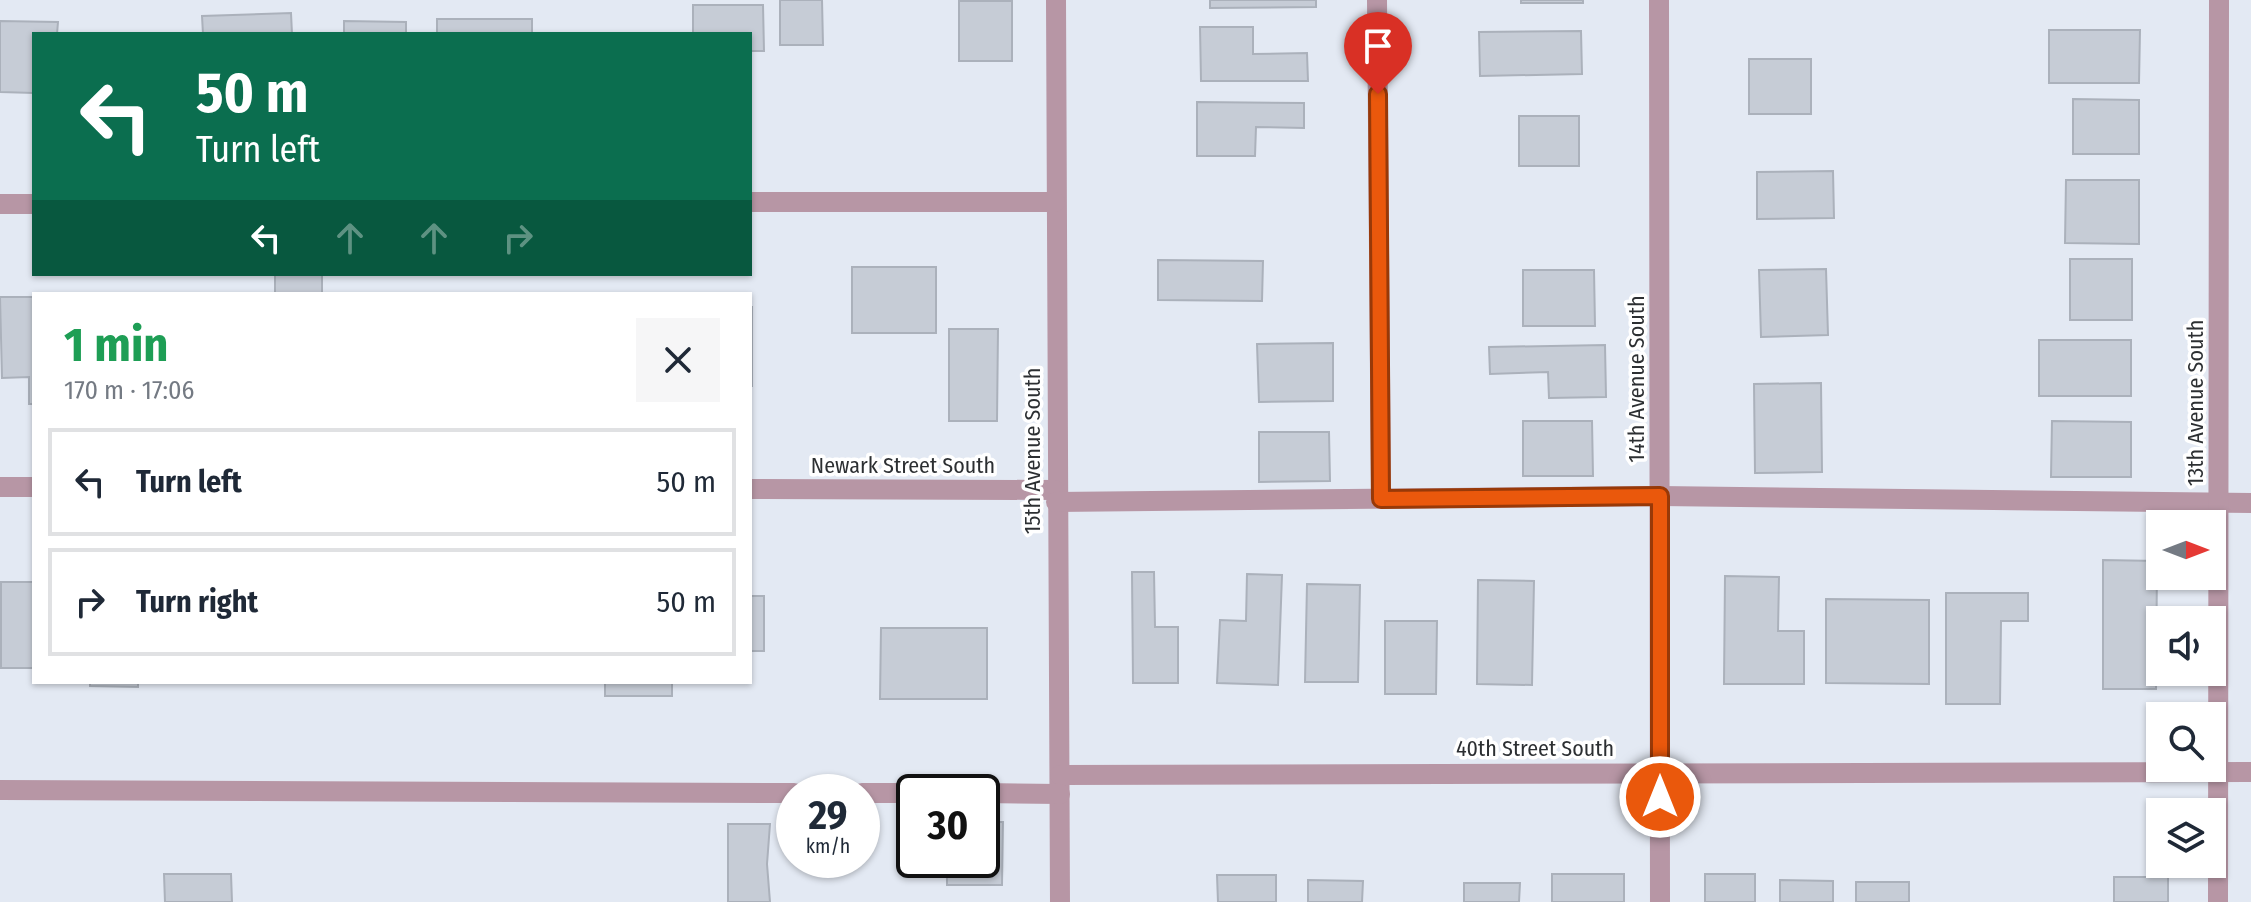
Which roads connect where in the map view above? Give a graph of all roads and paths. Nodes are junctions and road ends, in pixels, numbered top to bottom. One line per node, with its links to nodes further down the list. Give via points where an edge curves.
1 (1056, 0): 6 (street, 15th Avenue South)
2 (1377, 0): 14 (street)
3 (1659, 0): 13 (street, 14th Avenue South)
4 (2219, 0): 16 (street, 13th Avenue South)
5 (752, 202): 6 (street)
6 (1055, 202): 12 (street, 15th Avenue South)
7 (0, 204): 8 (street)
8 (32, 204)
9 (0, 487): 10 (street)
10 (32, 487)
11 (752, 489): 12 (street, Newark Street South)
12 (1056, 496): 14 (street, Newark Street South); 23 (street, 15th Avenue South)
13 (1660, 496): 14 (street, Newark Street South); 16 (street, Newark Street South); 18 (street, 14th Avenue South)
14 (1381, 499)
15 (2251, 503): 16 (street, Newark Street South)
16 (2219, 504): 17 (street, 13th Avenue South)
17 (2219, 702)
18 (1660, 771): 19 (street, 40th Street South); 23 (street, 40th Street South); 28 (street, 14th Avenue South)
19 (2146, 771)
20 (2226, 771): 21 (street, 40th Street South)
21 (2251, 772)
22 (2219, 782): 29 (street, 13th Avenue South)
23 (1060, 784): 25 (street, 40th Street South); 27 (street, 15th Avenue South)
24 (0, 790): 26 (street)
25 (1000, 791)
26 (776, 793)
27 (1060, 902)
28 (1660, 902)
29 (2218, 902)

